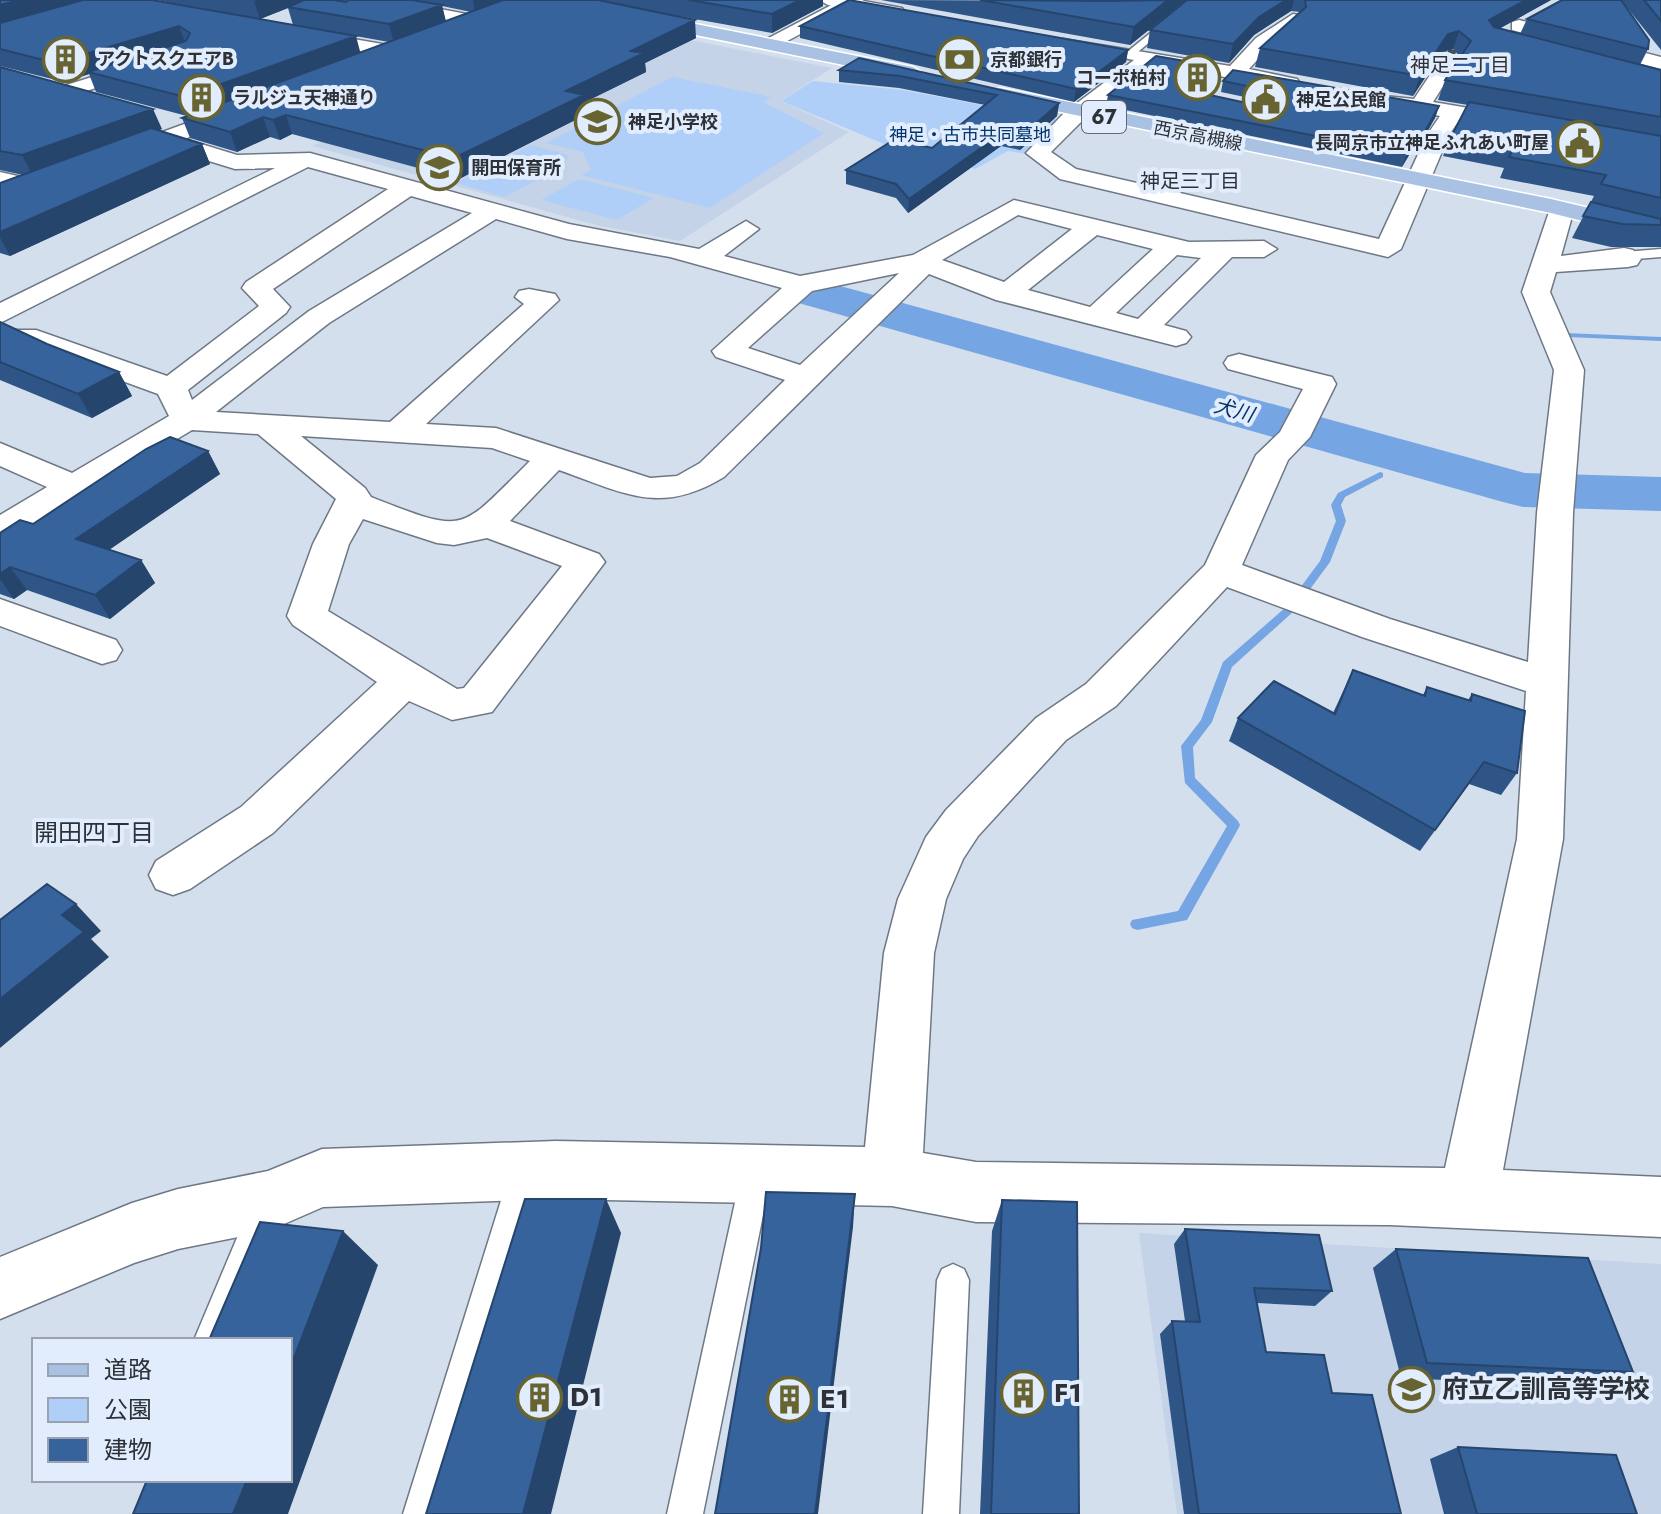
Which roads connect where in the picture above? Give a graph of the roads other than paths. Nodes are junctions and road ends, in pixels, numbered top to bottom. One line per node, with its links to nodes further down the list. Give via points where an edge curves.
1 (364, 0): 10 (street, via 487,17)
2 (547, 0): 12 (main road)
3 (1196, 0): 13 (lane)
4 (844, 1): 6 (street); 12 (street)
5 (1545, 13): 18 (street, via 1511,34)
6 (921, 17)
7 (1293, 19): 17 (street)
8 (274, 31): 16 (street, via 401,50)
9 (1635, 32): 18 (street)
10 (435, 37)
11 (1044, 39): 13 (street)
12 (769, 43): 19 (main road)
13 (1140, 56): 17 (street); 27 (street)
14 (172, 57): 25 (street, via 57,90)
15 (1451, 58): 26 (street)
16 (349, 69)
17 (1230, 72): 20 (street); 21 (street)
18 (1656, 72)
19 (934, 78)
20 (1312, 87)
21 (1209, 88)
22 (979, 89): 27 (main road, 西京高槻線 / 67)
23 (1358, 95): 26 (street)
24 (260, 103): 29 (street, via 194,128)
25 (106, 104)
26 (1420, 106): 28 (street)
27 (1080, 112): 33 (street, via 1037,153); 36 (main road, 西京高槻線 / 67)
28 (1454, 112): 30 (street); 36 (street, via 1438,135)
29 (160, 129): 31 (street, via 235,162); 32 (street)
30 (1548, 129)
31 (310, 160): 38 (street); 57 (street)
32 (102, 162)
33 (1068, 174): 36 (street, via 1388,249); 40 (street)
34 (62, 177): 37 (street)
35 (0, 179): 37 (street)
36 (1420, 180): 41 (main road, 西京高槻線 / 67)
37 (35, 187): 39 (street)
38 (408, 187): 42 (street); 64 (street, via 256,288 276,307)
39 (0, 200)
40 (1014, 207): 43 (street); 52 (street)
41 (1562, 209): 45 (main road, 西京高槻線 / 67); 53 (street)
42 (494, 210): 51 (street, via 567,231); 65 (street, via 319,317)
43 (1092, 226): 46 (street); 55 (street)
44 (746, 229): 51 (street)
45 (1661, 233)
46 (1171, 246): 48 (street); 58 (street)
47 (1264, 249): 48 (street)
48 (1224, 250): 60 (street)
49 (1661, 253): 50 (lane)
50 (1624, 256): 53 (street, via 1628,259)
51 (704, 258): 54 (street)
52 (920, 262): 54 (street); 55 (street); 63 (street, via 918,271)
53 (1544, 265): 78 (street, via 1536,292 1569,370)
54 (802, 285): 63 (street, via 727,351)
55 (1006, 294): 58 (street)
56 (529, 297): 67 (street, via 545,300)
57 (0, 314)
58 (1095, 317): 60 (street)
59 (0, 322): 64 (street, via 42,344)
60 (1144, 329): 61 (street)
61 (1176, 337)
62 (1239, 363): 74 (street, via 1321,384 1299,428 1273,455)
63 (805, 377): 69 (street, via 712,470 685,486 647,489)
64 (171, 388): 65 (street)
65 (186, 420): 66 (street); 70 (street)
66 (269, 427): 67 (street); 71 (street, via 353,495)
67 (397, 433): 69 (street, via 496,438)
68 (0, 453): 70 (street)
69 (552, 458): 72 (street)
70 (72, 486): 73 (street)
71 (355, 503): 72 (street, via 450,535 471,535); 77 (street, via 331,544 307,616)
72 (486, 525): 77 (street, via 586,562 477,701 452,705)
73 (0, 530)
74 (1221, 571): 78 (street); 82 (street, via 1101,695 1051,729 962,823 943,851 922,899 909,953)
75 (0, 612): 76 (street)
76 (102, 650)
77 (405, 680): 79 (street, via 257,820)
78 (1547, 683): 83 (street, via 1540,839)
79 (173, 875)
80 (525, 1171): 81 (street); 84 (street, via 322,1178); 89 (lane)
81 (756, 1174): 82 (street); 90 (lane)
82 (892, 1177): 83 (street, via 976,1192)
83 (1468, 1197): 85 (street)
84 (268, 1201): 87 (street, via 132,1233); 88 (lane)
85 (1661, 1207)
86 (953, 1280): 91 (lane)
87 (0, 1288)
88 (211, 1338)
89 (421, 1514)
90 (685, 1514)
91 (941, 1514)

